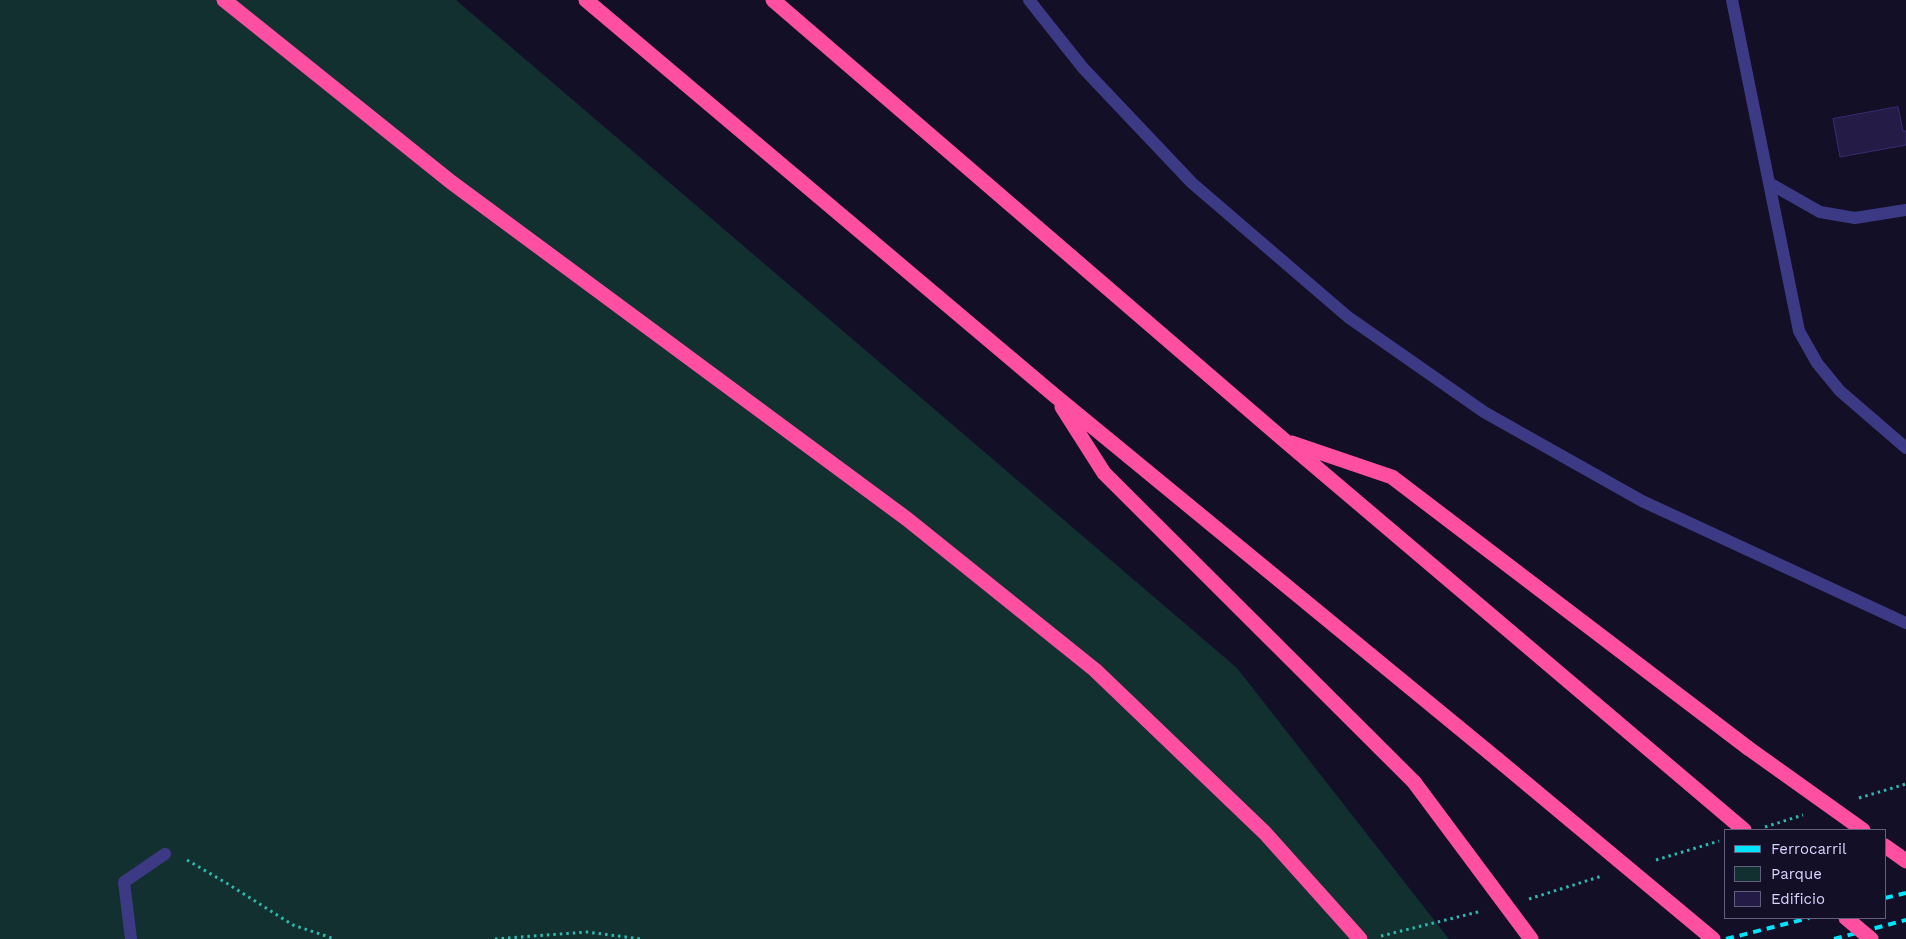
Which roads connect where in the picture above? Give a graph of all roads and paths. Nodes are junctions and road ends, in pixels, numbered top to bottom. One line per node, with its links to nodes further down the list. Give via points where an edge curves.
1 (224, 0): 28 (highway, via 451,182 915,525 1095,670 1264,833)
2 (586, 0): 8 (highway)
3 (773, 0): 9 (highway)
4 (1029, 0): 11 (lane, via 1083,68 1192,183 1348,317 1484,412 1634,496)
5 (1732, 0): 6 (lane)
6 (1769, 183): 7 (lane, via 1820,212 1855,218); 10 (lane, via 1799,331 1817,363 1840,391)
7 (1906, 210)
8 (1054, 395): 29 (highway, bridge, via 1104,473 1414,782); 30 (highway, bridge)
9 (1284, 440): 12 (highway); 13 (highway, bridge, via 1392,477 1748,748)
10 (1906, 448)
11 (1906, 623)
12 (1743, 829)
13 (1862, 829)
14 (1724, 839): 18 (path)
15 (1886, 847): 17 (highway)
16 (165, 854): 24 (lane, via 124,882); 25 (path, via 191,862 293,925)
17 (1906, 861)
18 (1649, 862)
19 (1611, 874): 20 (path)
20 (1526, 900)
21 (1489, 909): 23 (path)
22 (1847, 919): 31 (highway, bridge)
23 (1377, 937)
24 (131, 939)
25 (335, 939)
26 (496, 939): 27 (path, via 587,932)
27 (641, 939)
28 (1360, 939)
29 (1531, 939)
30 (1713, 939)
31 (1871, 939)

